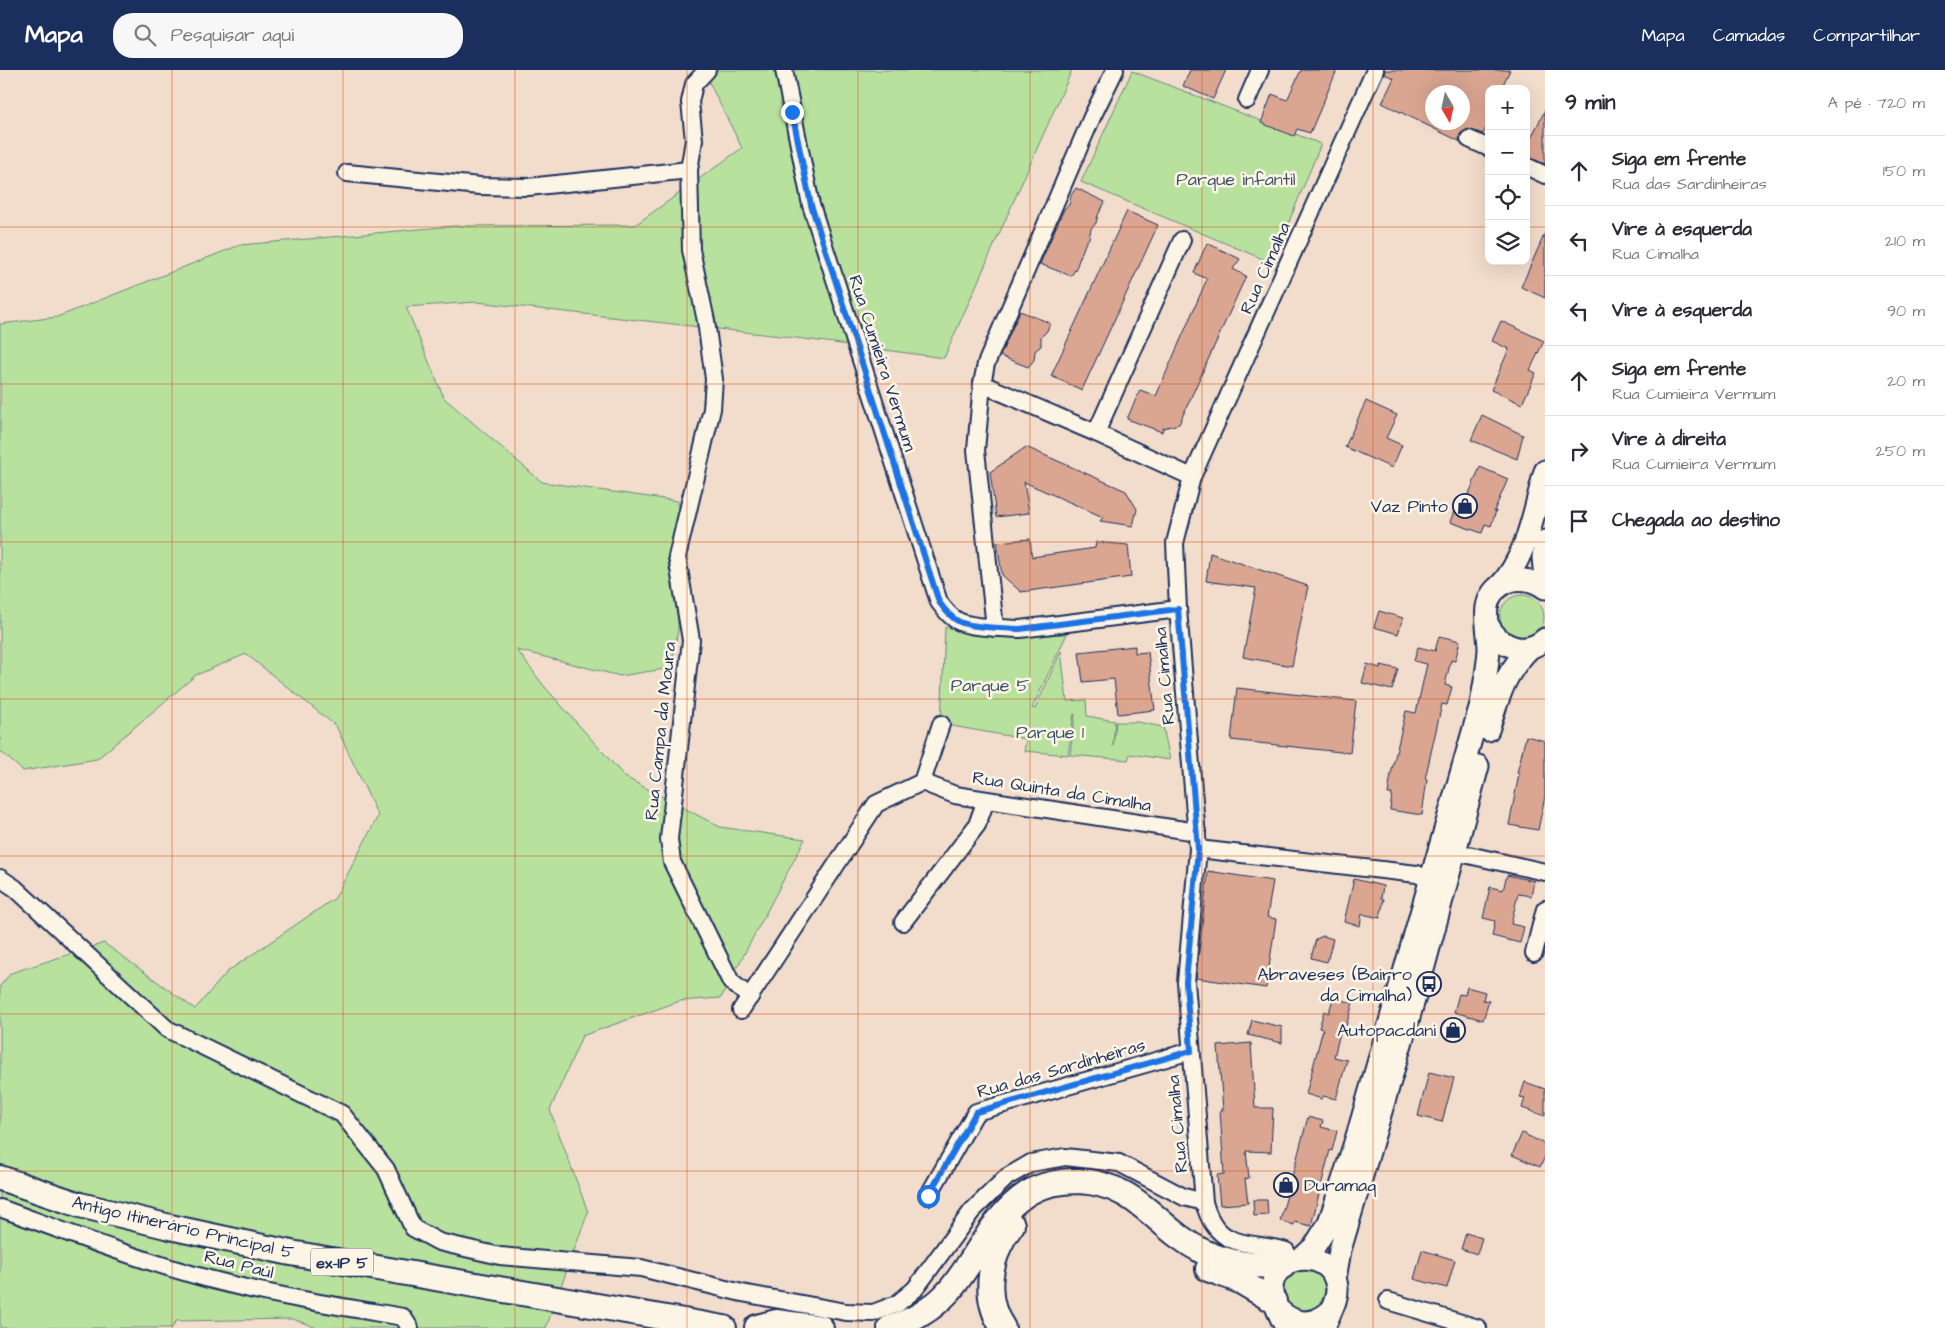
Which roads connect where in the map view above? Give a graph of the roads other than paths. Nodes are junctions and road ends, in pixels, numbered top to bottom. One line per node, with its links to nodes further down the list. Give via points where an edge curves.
1 (706, 70): 10 (street, Rua Campa da Moura, via 694,84 690,102 694,140)
2 (784, 70): 24 (street, Rua Cumieira Vermum, via 811,205 939,602 959,622)
3 (1115, 70): 14 (street, via 986,364)
4 (1260, 70): 6 (street)
5 (1375, 70): 17 (street, Rua Cimalha)
6 (1247, 100)
7 (1469, 139): 8 (street)
8 (1485, 146)
9 (1530, 168): 12 (street)
10 (689, 170): 11 (street, via 528,187 480,186); 27 (street, Rua Campa da Moura, via 691,250 714,379 712,410 677,557 691,640 669,839 672,862 731,982 746,1004 876,804)
11 (347, 173)
12 (1545, 175)
13 (1182, 240): 15 (street)
14 (982, 384): 15 (street); 24 (street, via 976,450)
15 (1096, 433): 17 (street)
16 (1545, 471): 20 (main road, via 1523,546 1510,575)
17 (1192, 477): 22 (street, Rua Cimalha, via 1175,543)
18 (1545, 541): 19 (main road)
19 (1545, 578)
20 (1498, 588): 21 (main road, via 1517,579 1528,579); 23 (main road, via 1487,605)
21 (1545, 588)
22 (1178, 609): 24 (street, Rua Cumieira Vermum, via 1020,629); 29 (street, Rua Cimalha)
23 (1488, 625): 25 (main road, via 1493,635 1510,647 1520,649); 34 (main road, via 1489,650 1481,704)
24 (995, 628)
25 (1540, 644): 31 (main road, via 1517,660 1506,677)
26 (941, 724): 27 (street)
27 (922, 782): 28 (street, Rua Quinta da Cimalha, via 955,795)
28 (986, 800): 29 (street, Rua Quinta da Cimalha); 36 (street, via 977,825)
29 (1197, 832): 30 (street, Rua Cimalha)
30 (1198, 849): 34 (street, via 1417,874); 38 (street, Rua Cimalha, via 1186,982)
31 (1455, 852): 32 (street); 44 (main road, via 1340,1250)
32 (1545, 872)
33 (0, 878): 41 (street, via 15,888 167,1029 342,1114 386,1169 413,1228 439,1242 500,1256 641,1268 742,1293 846,1312 873,1313 897,1304 915,1289 972,1211 1007,1177 1031,1163 1065,1157 1119,1163 1184,1197)
34 (1430, 880): 43 (main road, via 1358,1133 1328,1225 1314,1247)
35 (1545, 909): 37 (street)
36 (903, 922)
37 (1534, 953)
38 (1191, 1051): 40 (street, Rua das Sardinheiras, via 976,1112); 41 (street, Rua Cimalha)
39 (0, 1178): 49 (highway, Antigo Itinerário Principal 5 / ex-IP 5, via 80,1206 170,1228 282,1251)
40 (928, 1196)
41 (1204, 1202): 43 (street, Rua Cimalha, via 1208,1219 1225,1237 1249,1246 1269,1246 1286,1251)
42 (0, 1208): 48 (street, Rua Paúl, via 104,1246 209,1279 303,1300 403,1317)
43 (1292, 1261): 44 (main road, via 1312,1258 1322,1262); 46 (main road, via 1277,1273 1273,1282 1272,1292); 52 (highway, via 1251,1266 1222,1260 1200,1250 1132,1198 1109,1186 1070,1181 1035,1189 1014,1202 950,1289 935,1304)
44 (1336, 1279): 47 (main road, via 1337,1296)
45 (1388, 1301): 54 (street)
46 (1280, 1313): 47 (main road, via 1304,1323 1322,1318); 53 (highway, via 1238,1280 1206,1268 1181,1252 1128,1210 1099,1197 1070,1194 1056,1196 1028,1208 1004,1235 991,1268 990,1282)
47 (1327, 1320)
48 (410, 1328)
49 (724, 1328)
50 (756, 1328): 51 (highway, via 776,1322)
51 (821, 1328)
52 (890, 1328)
53 (1003, 1328)
54 (1478, 1328)

